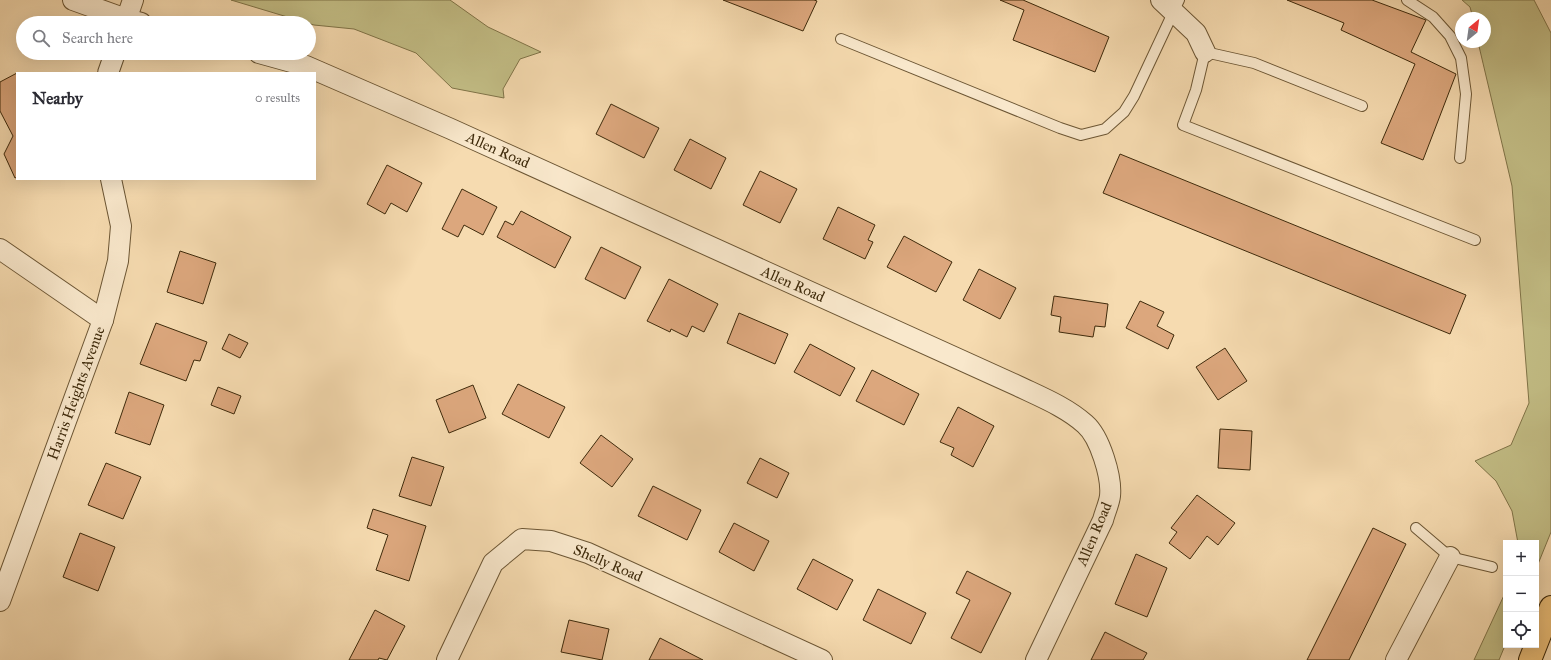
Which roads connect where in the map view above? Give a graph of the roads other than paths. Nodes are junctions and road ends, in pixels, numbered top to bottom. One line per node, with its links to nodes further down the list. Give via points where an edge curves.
1 (73, 0): 5 (street)
2 (133, 0): 6 (street)
3 (1406, 0): 13 (lane, via 1438,22 1450,36 1461,58 1466,94)
4 (1171, 4): 7 (lane, via 1134,96 1124,112 1105,129 1081,135); 8 (street, via 1196,33)
5 (114, 16)
6 (131, 16)
7 (841, 39)
8 (1205, 52): 12 (lane, via 1254,63); 15 (lane, via 1196,90 1183,125)
9 (113, 60): 11 (street)
10 (284, 60): 25 (street, Allen Road, via 306,66 465,135 1018,386 1061,407 1086,425 1101,449 1109,473 1110,496 1103,520)
11 (108, 72)
12 (1362, 106)
13 (1460, 158)
14 (111, 180): 17 (street, Harris Heights Avenue, via 121,226 118,261)
15 (1475, 240)
16 (0, 249): 17 (street)
17 (102, 320): 21 (street, Harris Heights Avenue)
18 (1416, 528): 19 (lane)
19 (1450, 557): 20 (lane); 26 (street)
20 (1492, 567)
21 (0, 601)
22 (1551, 606): 27 (highway)
23 (447, 660): 24 (street, Shelly Road, via 493,562 522,539 552,541 588,553)
24 (822, 660)
25 (1036, 660)
26 (1396, 660)
27 (1530, 660)

